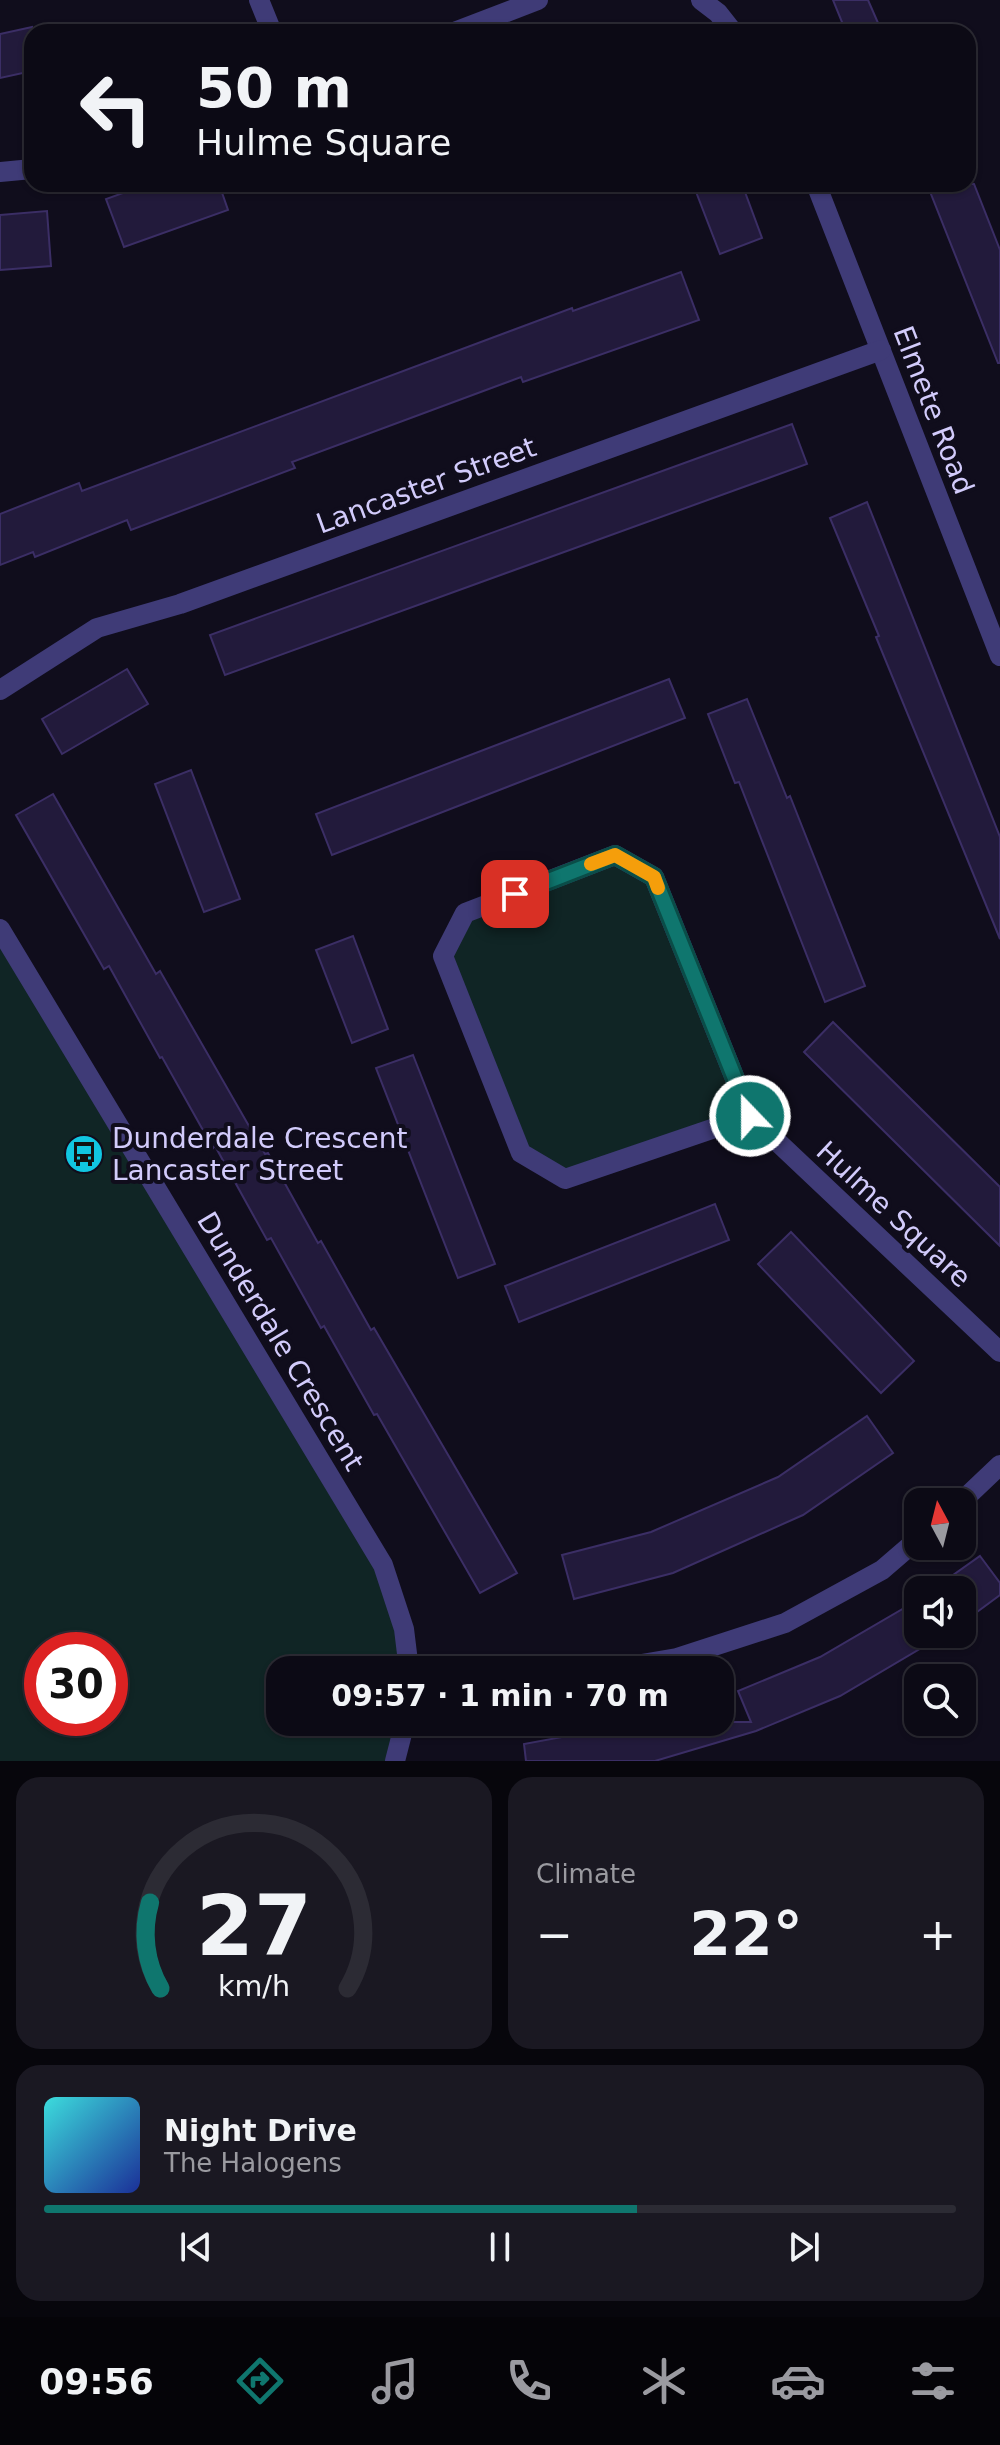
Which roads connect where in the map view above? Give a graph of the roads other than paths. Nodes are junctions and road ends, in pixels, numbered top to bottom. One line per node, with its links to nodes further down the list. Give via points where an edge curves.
1 (259, 0): 4 (street)
2 (538, 0): 5 (street)
3 (701, 0): 6 (street)
4 (269, 24)
5 (475, 24)
6 (727, 24)
7 (24, 170): 8 (street)
8 (0, 172)
9 (819, 192): 10 (street, Elmete Road)
10 (881, 350): 11 (street, Elmete Road); 12 (street, Lancaster Street, via 180,604 97,628)
11 (1000, 656)
12 (0, 690)
13 (0, 929): 19 (street, Dunderdale Crescent, via 383,1565)
14 (750, 1116): 14 (street, Hulme Square, via 654,877 615,855 465,913 443,956 521,1153 565,1179); 15 (street, Hulme Square)
15 (1000, 1352)
16 (1000, 1465): 17 (street)
17 (976, 1488)
18 (904, 1551): 20 (street, via 882,1570 785,1623)
19 (407, 1656)
20 (683, 1656)
21 (401, 1736): 22 (street)
22 (395, 1761)

